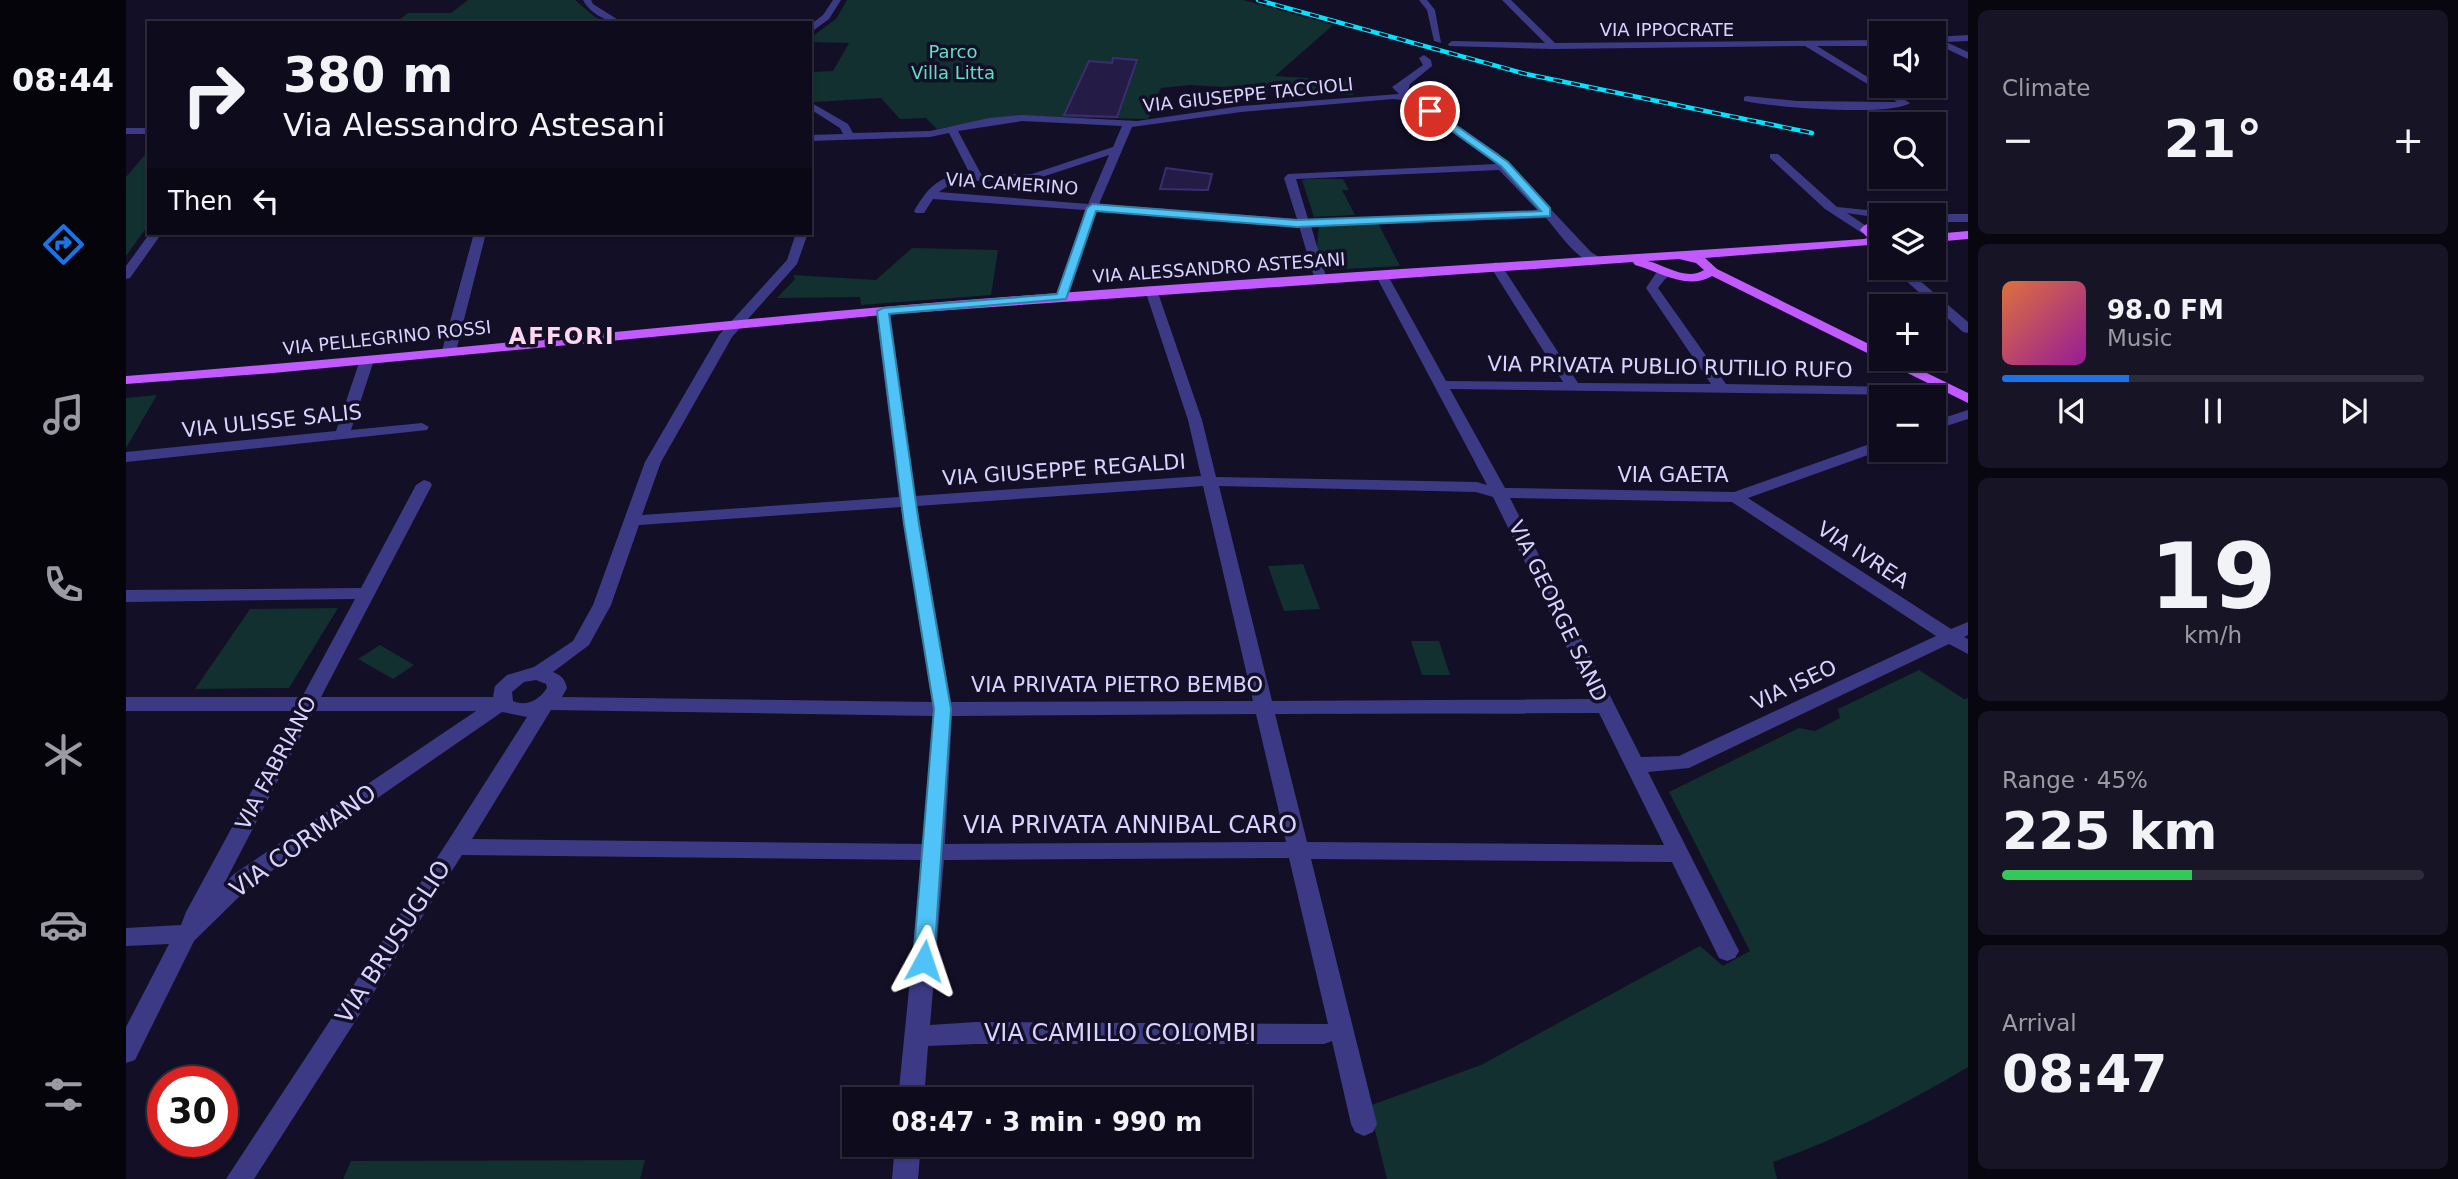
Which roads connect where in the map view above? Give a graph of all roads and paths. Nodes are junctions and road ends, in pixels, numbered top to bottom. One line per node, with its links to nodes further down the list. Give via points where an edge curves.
1 (587, 0): 5 (street)
2 (836, 0): 6 (street)
3 (1423, 0): 9 (street, via 1431,10)
4 (1507, 0): 13 (street)
5 (616, 21)
6 (812, 28)
7 (1968, 38): 8 (street)
8 (1946, 39)
9 (1438, 41)
10 (1452, 44): 13 (street, VIA IPPOCRATE)
11 (1869, 44): 12 (street, VIA IPPOCRATE)
12 (1809, 45): 13 (street, VIA IPPOCRATE); 20 (street, via 1905,103 1890,107)
13 (1553, 46)
14 (1946, 46): 15 (street)
15 (1968, 56)
16 (1424, 58): 17 (street, via 1428,65)
17 (1408, 82): 18 (street, via 1402,90); 19 (street, VIA GIUSEPPE TACCIOLI)
18 (1410, 98): 19 (street, VIA GIUSEPPE TACCIOLI); 30 (street)
19 (1372, 99): 22 (street, VIA GIUSEPPE TACCIOLI)
20 (1747, 99)
21 (812, 106): 26 (street, via 844,127)
22 (1128, 124): 23 (street, VIA GIUSEPPE TACCIOLI, via 1028,117); 28 (street)
23 (952, 129): 26 (street, VIA GIUSEPPE TACCIOLI, via 909,136); 31 (street)
24 (126, 131): 25 (street)
25 (147, 131)
26 (850, 137): 27 (street, VIA GIUSEPPE TACCIOLI)
27 (812, 138)
28 (1116, 149): 31 (street, via 1033,177); 34 (street)
29 (1774, 156): 33 (street)
30 (1510, 170): 36 (street); 41 (street, via 1292,176)
31 (977, 177): 32 (street, via 942,182)
32 (929, 195): 34 (street, VIA CAMERINO); 37 (street)
33 (1820, 199): 35 (street); 44 (street, via 1842,217)
34 (1092, 208): 41 (street, VIA CAMERINO); 63 (street)
35 (1841, 209): 38 (street); 42 (street)
36 (1546, 210): 41 (street, VIA CAMERINO, via 1542,215); 54 (street)
37 (920, 211)
38 (1869, 213)
39 (1946, 218): 40 (street)
40 (1968, 218)
41 (1305, 222): 60 (street)
42 (1869, 228)
43 (1968, 229): 45 (main road)
44 (1869, 230)
45 (1946, 230)
46 (155, 235): 59 (street)
47 (479, 235): 68 (street)
48 (802, 235): 65 (street, via 796,257)
49 (1869, 236): 52 (main road, VIA ALESSANDRO ASTESANI, via 1851,243)
50 (1968, 237): 51 (street)
51 (1946, 238)
52 (1721, 252): 53 (main road, VIA ALESSANDRO ASTESANI); 57 (main road, VIA ALESSANDRO ASTESANI)
53 (1687, 256): 56 (main road, VIA ALESSANDRO ASTESANI, via 1671,255); 57 (main road, VIA ALESSANDRO ASTESANI)
54 (1595, 260): 55 (main road, VIA ALESSANDRO ASTESANI); 56 (main road, VIA ALESSANDRO ASTESANI, via 1622,258)
55 (1496, 266): 58 (main road, VIA ALESSANDRO ASTESANI); 72 (street)
56 (1662, 266): 57 (main road, VIA ALESSANDRO ASTESANI, via 1684,277); 74 (street, via 1651,288)
57 (1707, 270): 67 (main road)
58 (1381, 274): 60 (main road, VIA ALESSANDRO ASTESANI); 73 (street, VIA GEORGE SAND)
59 (126, 275)
60 (1321, 280): 62 (main road, VIA ALESSANDRO ASTESANI)
61 (1912, 280): 66 (street)
62 (1152, 290): 63 (main road, VIA ALESSANDRO ASTESANI); 83 (street)
63 (1062, 297): 64 (main road, VIA ALESSANDRO ASTESANI)
64 (883, 311): 65 (main road, VIA ALESSANDRO ASTESANI); 87 (street)
65 (736, 324): 68 (main road, VIA PELLEGRINO ROSSI); 88 (street, via 653,462)
66 (1968, 329)
67 (1869, 349)
68 (449, 351): 69 (main road, VIA PELLEGRINO ROSSI)
69 (367, 360): 71 (main road, VIA PELLEGRINO ROSSI); 80 (street)
70 (1912, 371): 76 (main road)
71 (126, 380)
72 (1572, 385): 73 (street, VIA PRIVATA PUBLIO RUTILIO RUFO); 74 (street, VIA PRIVATA PUBLIO RUTILIO RUFO)
73 (1439, 386): 85 (street, VIA GEORGE SAND)
74 (1721, 388): 75 (street, VIA PRIVATA PUBLIO RUTILIO RUFO)
75 (1869, 390)
76 (1968, 399)
77 (1968, 414): 78 (street)
78 (1946, 422)
79 (422, 427): 80 (street, VIA ULISSE SALIS)
80 (342, 435): 82 (street, VIA ULISSE SALIS)
81 (1869, 449): 86 (street, VIA GAETA)
82 (126, 457)
83 (1210, 481): 85 (street, VIA GIUSEPPE REGALDI, via 1477,487); 87 (street, VIA GIUSEPPE REGALDI); 100 (street)
84 (424, 485): 89 (street, VIA FABRIANO)
85 (1499, 493): 86 (street, VIA GAETA); 99 (street, VIA GEORGE SAND)
86 (1736, 497): 92 (street, VIA IVREA)
87 (910, 501): 88 (street, VIA GIUSEPPE REGALDI); 101 (street)
88 (631, 521): 94 (street, via 603,605 580,645)
89 (367, 593): 90 (street); 98 (street, VIA FABRIANO)
90 (126, 596)
91 (1968, 628): 92 (street, VIA ISEO)
92 (1949, 636): 93 (street, VIA IVREA); 102 (street, VIA ISEO, via 1682,763)
93 (1968, 648)
94 (538, 673): 95 (street, via 510,682 502,691); 96 (street, VIA BRUSUGLIO, via 552,677 557,684)
95 (501, 703): 96 (street, via 521,710); 98 (street); 107 (street, VIA CORMANO, via 242,880)
96 (545, 703): 101 (street, VIA PRIVATA PIETRO BEMBO); 103 (street, VIA BRUSUGLIO)
97 (126, 704): 98 (street)
98 (308, 704): 107 (street, VIA FABRIANO)
99 (1605, 706): 100 (street, VIA PRIVATA PIETRO BEMBO); 102 (street, VIA GEORGE SAND)
100 (1264, 707): 101 (street, VIA PRIVATA PIETRO BEMBO); 104 (street)
101 (943, 709): 105 (street)
102 (1635, 765): 106 (street, VIA GEORGE SAND)
103 (456, 847): 105 (street, VIA PRIVATA ANNIBAL CARO); 116 (street, VIA BRUSUGLIO)
104 (1297, 850): 105 (street, VIA PRIVATA ANNIBAL CARO); 106 (street, VIA PRIVATA ANNIBAL CARO); 114 (street)
105 (934, 852): 111 (street)
106 (1678, 854): 109 (street, VIA GEORGE SAND)
107 (186, 934): 108 (street); 112 (street, VIA CORMANO)
108 (126, 937)
109 (1727, 951)
110 (1324, 1033): 111 (street, VIA CAMILLO COLOMBI)
111 (917, 1036): 113 (street)
112 (126, 1052)
113 (913, 1087)
114 (1364, 1124)
115 (907, 1157): 117 (street)
116 (239, 1179)
117 (905, 1179)

